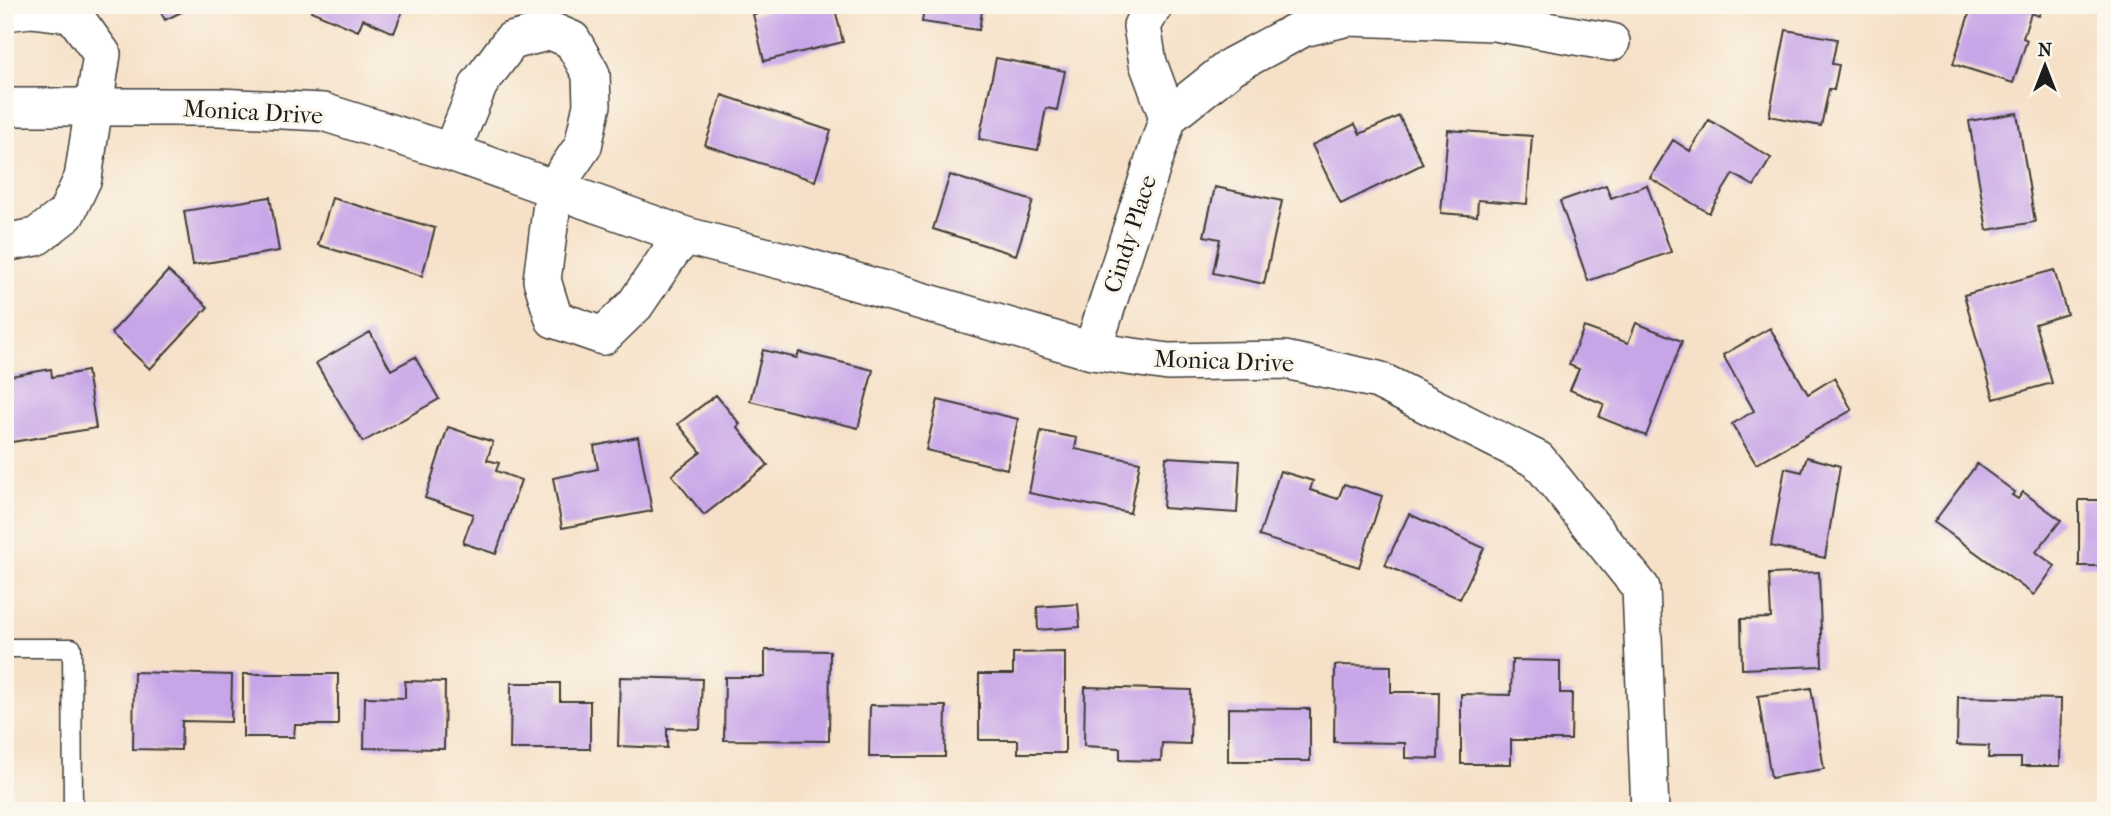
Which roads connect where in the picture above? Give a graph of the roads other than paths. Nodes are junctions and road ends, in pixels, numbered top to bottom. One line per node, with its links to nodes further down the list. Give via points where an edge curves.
1 (1153, 5): 7 (street, via 1142,26 1148,63)
2 (5, 12): 6 (street, via 31,9 74,14 102,54)
3 (1290, 16): 4 (street, via 1493,22); 7 (street)
4 (1611, 42)
5 (5, 107): 6 (street, Monica Drive)
6 (92, 108): 8 (street, Monica Drive, via 323,112); 11 (street, via 83,178 66,215 36,237)
7 (1168, 117): 12 (street, Cindy Place)
8 (451, 152): 9 (street, Monica Drive); 9 (street, via 479,84 511,41 551,31 572,40 591,74 592,105 583,146)
9 (554, 188): 10 (street, Monica Drive); 10 (street, via 542,279 554,319 603,336 635,305)
10 (686, 236): 12 (street, Monica Drive)
11 (5, 240)
12 (1092, 351): 15 (street, Monica Drive, via 1168,362 1285,360 1378,380 1538,460 1641,588)
13 (5, 648): 14 (lane, via 72,648)
14 (73, 811)
15 (1650, 811)

